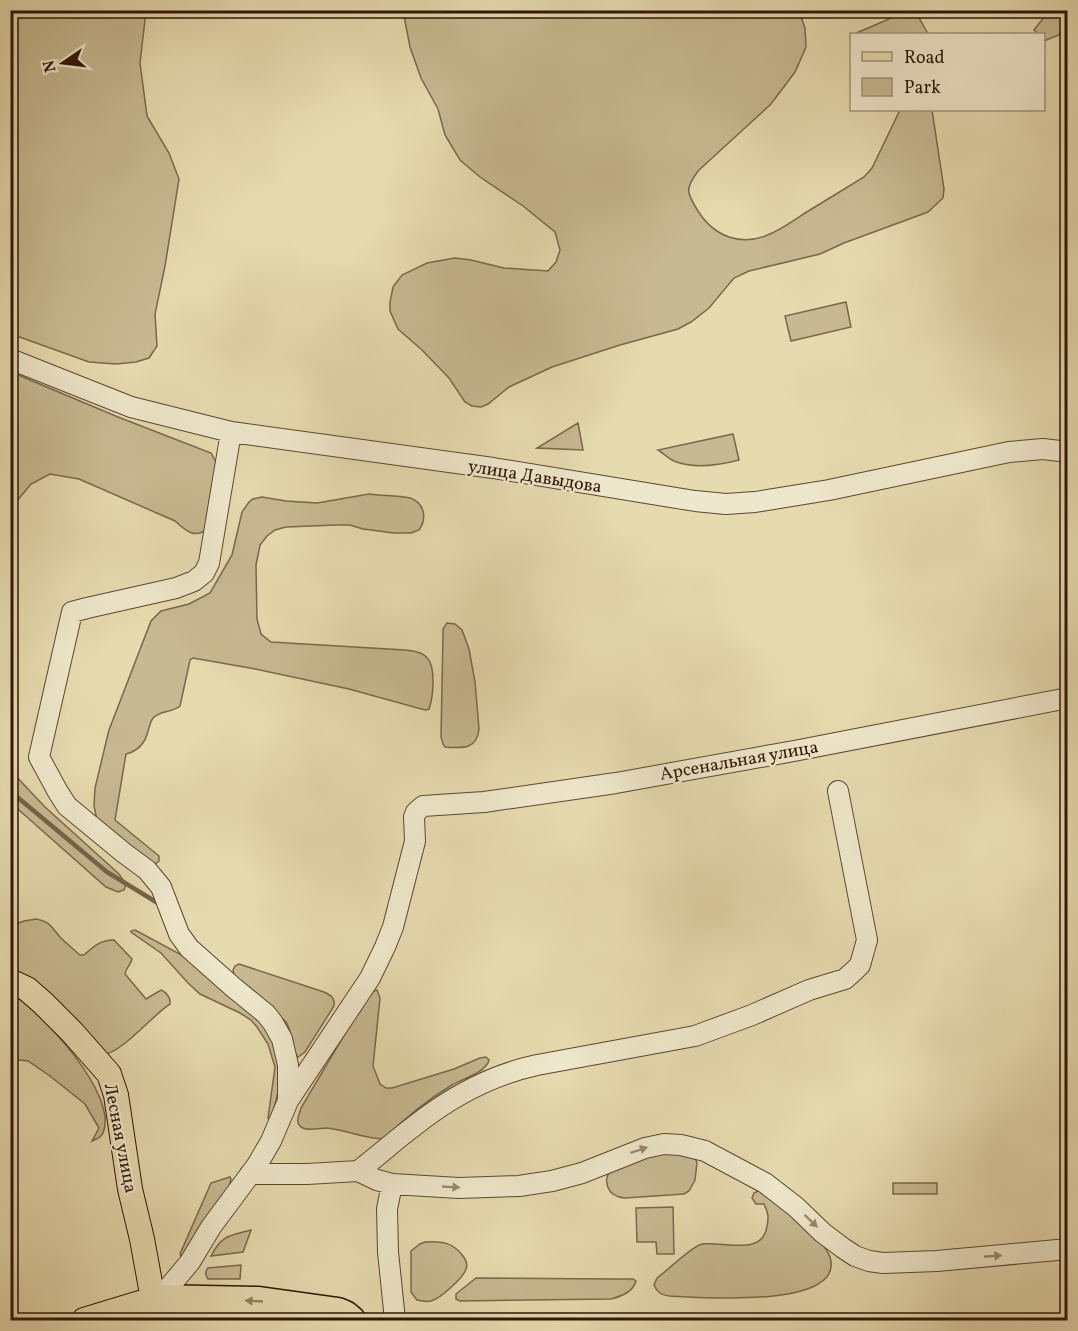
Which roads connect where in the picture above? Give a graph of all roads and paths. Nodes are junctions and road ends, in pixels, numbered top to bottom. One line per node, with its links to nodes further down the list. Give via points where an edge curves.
1 (10, 359): 2 (street, улица Давыдова, via 131,407)
2 (231, 432): 3 (street, улица Давыдова, via 726,504 819,491 1009,452); 7 (street, via 209,563 204,573 176,588 72,612 39,757 67,806 147,870 160,887 179,934 189,948 273,1023 282,1039 288,1065)
3 (1068, 452)
4 (1068, 698): 7 (street, Арсенальная улица, via 616,783 484,802 423,806 414,817 415,841 385,947 370,978)
5 (838, 791): 8 (street, via 867,940 860,965 845,979 695,1036 499,1075 433,1112)
6 (10, 981): 12 (main road, Лесная улица, via 43,1003 109,1074)
7 (288, 1101): 9 (street, via 271,1141)
8 (358, 1171): 9 (street); 10 (street)
9 (250, 1174): 12 (street)
10 (392, 1184): 11 (street, one-way to 11, via 459,1188 537,1184 582,1173 645,1148 681,1145 705,1151 765,1183 823,1233 855,1256 869,1261 937,1261); 15 (street, via 387,1209)
11 (1068, 1249)
12 (154, 1310): 13 (main road); 14 (highway, one-way to 12, via 338,1312 259,1301)
13 (84, 1320)
14 (351, 1320)
15 (395, 1320)

